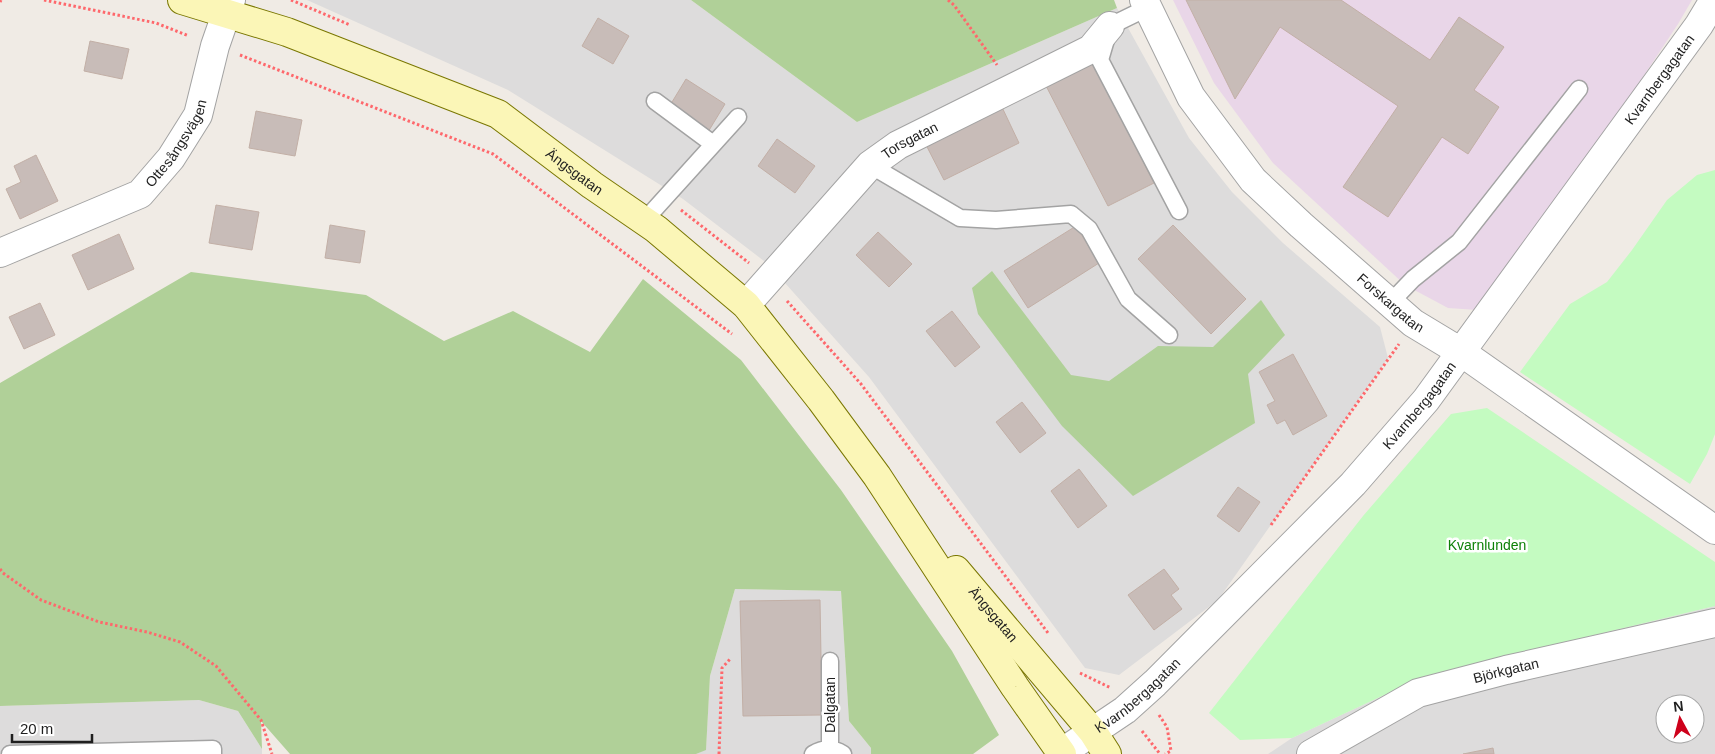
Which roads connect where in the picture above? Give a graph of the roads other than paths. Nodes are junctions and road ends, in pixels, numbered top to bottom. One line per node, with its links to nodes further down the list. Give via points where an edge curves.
1 (182, 0): 4 (main road, Ängsgatan)
2 (1714, 0): 6 (street, Kvarnbergagatan)
3 (1145, 4): 5 (lane); 15 (street, Forskargatan, via 1191,97 1253,180)
4 (228, 7): 13 (main road, Ängsgatan, via 498,114); 14 (street, Ottesångsvägen, via 198,115 172,158 140,194)
5 (1110, 26): 11 (street, Torsgatan, via 1091,50 898,145); 12 (lane, via 1100,60)
6 (1707, 29): 18 (street, Kvarnbergagatan)
7 (1580, 89): 15 (lane, via 1460,242 1413,278)
8 (655, 101): 10 (lane)
9 (738, 117): 10 (lane)
10 (713, 144): 13 (lane)
11 (870, 166): 16 (street, Torsgatan); 17 (lane, via 960,218 996,220 1070,214 1089,229 1128,299)
12 (1178, 211)
13 (644, 221): 16 (main road, Ängsgatan)
14 (0, 253)
15 (1390, 303): 18 (street, Forskargatan, via 1413,323)
16 (746, 305): 19 (main road, Ängsgatan)
17 (1169, 335)
18 (1461, 352): 20 (street, Forskargatan); 23 (street, Kvarnbergagatan, via 1426,400 1354,484 1126,710)
19 (877, 476): 23 (main road, Ängsgatan); 28 (main road, Ängsgatan)
20 (1715, 530)
21 (1715, 623): 29 (street, Björkgatan, via 1506,670 1418,694)
22 (830, 661): 24 (lane, Dalgatan)
23 (1100, 743): 28 (street, Kvarnbergagatan)
24 (836, 751): 27 (lane, Dalgatan, via 821,749)
25 (10, 754): 26 (lane, via 213,749)
26 (213, 754)
27 (813, 754)
28 (1061, 754)
29 (1311, 754)

